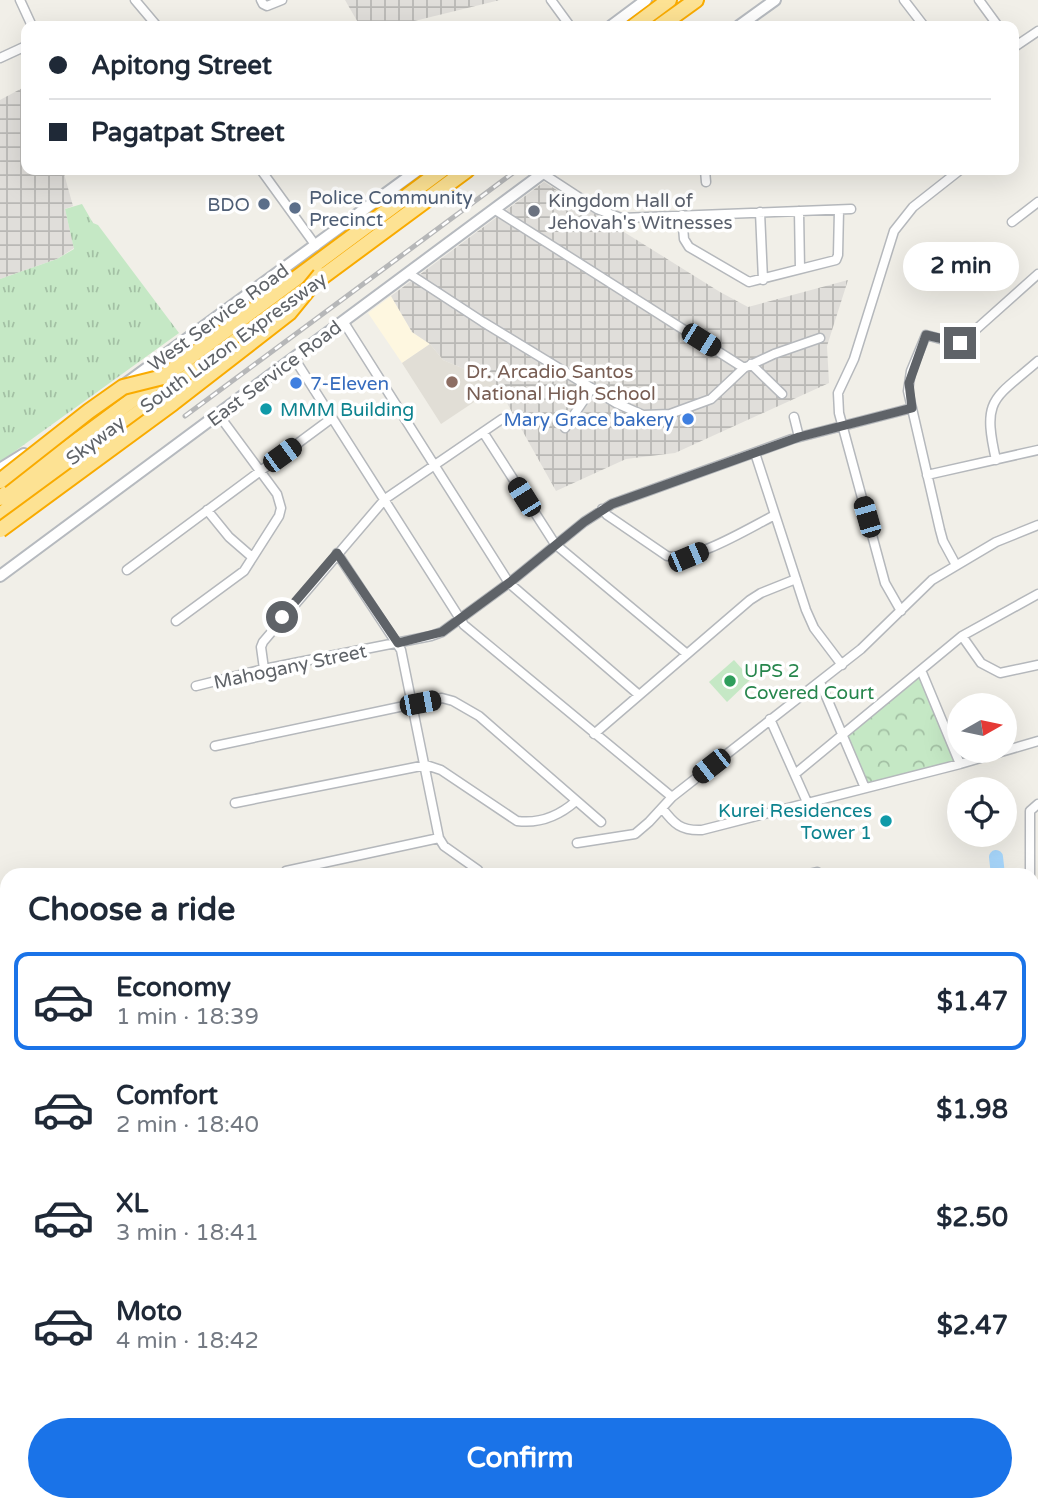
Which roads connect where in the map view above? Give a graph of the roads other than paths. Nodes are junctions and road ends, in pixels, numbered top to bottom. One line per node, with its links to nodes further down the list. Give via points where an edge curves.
1 (20, 0): 14 (street)
2 (135, 0): 15 (street)
3 (261, 0): 4 (street, via 267,6)
4 (282, 0)
5 (551, 0): 16 (street)
6 (646, 0): 17 (main road)
7 (661, 0): 18 (highway)
8 (669, 0): 19 (highway)
9 (688, 0): 20 (highway)
10 (696, 0): 21 (highway)
11 (775, 0): 22 (main road)
12 (904, 0): 23 (street)
13 (979, 0): 24 (street)
14 (30, 21)
15 (153, 21)
16 (566, 21)
17 (618, 21)
18 (633, 21)
19 (641, 21)
20 (660, 21)
21 (667, 21)
22 (746, 21)
23 (919, 21)
24 (994, 21)
25 (1038, 31): 26 (street)
26 (1019, 44)
27 (21, 48): 28 (street)
28 (0, 58)
29 (265, 175): 48 (street)
30 (411, 175): 48 (main road, West Service Road)
31 (428, 175): 80 (highway, South Luzon Expressway)
32 (435, 175): 59 (highway, Skyway)
33 (454, 175): 52 (highway, Skyway)
34 (460, 175): 84 (highway, South Luzon Expressway)
35 (541, 175): 41 (main road, East Service Road)
36 (549, 175): 46 (street, via 614,217)
37 (705, 175): 39 (street)
38 (954, 175): 67 (street, via 913,207 894,231 854,359 838,393)
39 (706, 182)
40 (1038, 202): 47 (street)
41 (494, 209): 50 (main road, East Service Road); 58 (street)
42 (851, 209): 43 (street)
43 (839, 210): 44 (street); 49 (street, via 838,258)
44 (799, 211): 45 (street); 49 (street)
45 (760, 212): 46 (street); 53 (street)
46 (682, 215): 53 (street, via 689,247 742,279)
47 (1012, 222)
48 (316, 246): 74 (main road, West Service Road)
49 (800, 269): 53 (street)
50 (408, 273): 54 (main road, East Service Road); 60 (street)
51 (1038, 274): 62 (street, via 963,341 926,335 909,383)
52 (320, 275): 84 (highway, Skyway, bridge); 87 (highway, bridge, via 289,313)
53 (763, 280)
54 (344, 321): 56 (main road, East Service Road); 75 (street)
55 (820, 338): 58 (street)
56 (294, 358): 63 (main road, East Service Road); 65 (street)
57 (1038, 361): 73 (street, via 993,402 989,429)
58 (748, 366): 60 (street, via 711,399 670,414 635,412); 61 (street)
59 (163, 377): 79 (highway, bridge, via 123,387); 80 (highway, Skyway)
60 (592, 388): 68 (street)
61 (782, 394)
62 (912, 408): 67 (street, Mahogany Street); 78 (street)
63 (218, 414): 77 (street); 93 (main road, East Service Road)
64 (794, 417): 70 (street)
65 (332, 418): 77 (street); 81 (street)
66 (502, 419): 69 (street)
67 (842, 425): 70 (street, Mahogany Street); 97 (street, via 885,583)
68 (565, 428)
69 (484, 432): 75 (street); 88 (street)
70 (799, 437): 72 (street, Mahogany Street)
71 (1038, 450): 73 (street)
72 (755, 453): 82 (street, Mahogany Street); 85 (street)
73 (996, 460): 78 (street)
74 (15, 461): 76 (main road, West Service Road); 79 (main road, West Service Road)
75 (433, 465): 81 (street); 95 (street)
76 (0, 469)
77 (259, 471): 83 (street); 90 (street, via 277,494 281,508)
78 (927, 475): 91 (street, via 943,541)
79 (0, 479)
80 (0, 496)
81 (385, 499): 89 (street); 98 (street)
82 (602, 509): 85 (street, via 675,558 696,554); 88 (street, Mahogany Street)
83 (207, 510): 90 (street); 92 (street)
84 (0, 512)
85 (775, 515): 94 (street)
86 (1038, 525): 91 (street)
87 (0, 530)
88 (555, 544): 95 (street, Mahogany Street); 102 (street)
89 (337, 553): 101 (street); 105 (street, via 263,642)
90 (253, 557): 99 (street, via 236,578)
91 (956, 565): 97 (street, via 932,580)
92 (127, 570)
93 (0, 576)
94 (796, 579): 102 (street, via 750,600); 103 (street, via 814,628)
95 (509, 583): 98 (street, Mahogany Street); 109 (street)
96 (1038, 594): 100 (street)
97 (901, 611): 103 (street)
98 (460, 618): 101 (street, Mahogany Street, via 442,632); 112 (street)
99 (176, 621)
100 (962, 636): 104 (street, via 991,670 1008,673); 106 (street)
101 (398, 643): 105 (street, Mahogany Street); 110 (street)
102 (687, 654): 109 (street)
103 (842, 664): 107 (street)
104 (1038, 665)
105 (264, 669): 108 (street, Mahogany Street)
106 (921, 670): 113 (street); 116 (street)
107 (820, 682): 111 (street); 113 (street)
108 (196, 686)
109 (639, 695): 112 (street)
110 (413, 704): 115 (street); 117 (street); 121 (street, via 442,698 470,711)
111 (771, 719): 118 (street); 120 (street)
112 (594, 734): 120 (street)
113 (842, 734): 118 (street); 119 (street)
114 (1038, 741): 116 (street)
115 (215, 746)
116 (960, 764): 119 (street)
117 (426, 765): 121 (street, via 441,770 517,821 553,817); 123 (street); 127 (street)
118 (794, 774): 122 (street)
119 (865, 788): 122 (street)
120 (672, 797): 125 (street)
121 (576, 801): 126 (street)
122 (807, 802): 125 (street, via 687,831 674,824)
123 (235, 803)
124 (1038, 804): 131 (street, via 1030,811)
125 (662, 808): 128 (street, via 633,834)
126 (601, 822)
127 (439, 838): 129 (street); 130 (street)
128 (577, 843)
129 (304, 868)
130 (475, 868)
131 (1030, 868)

